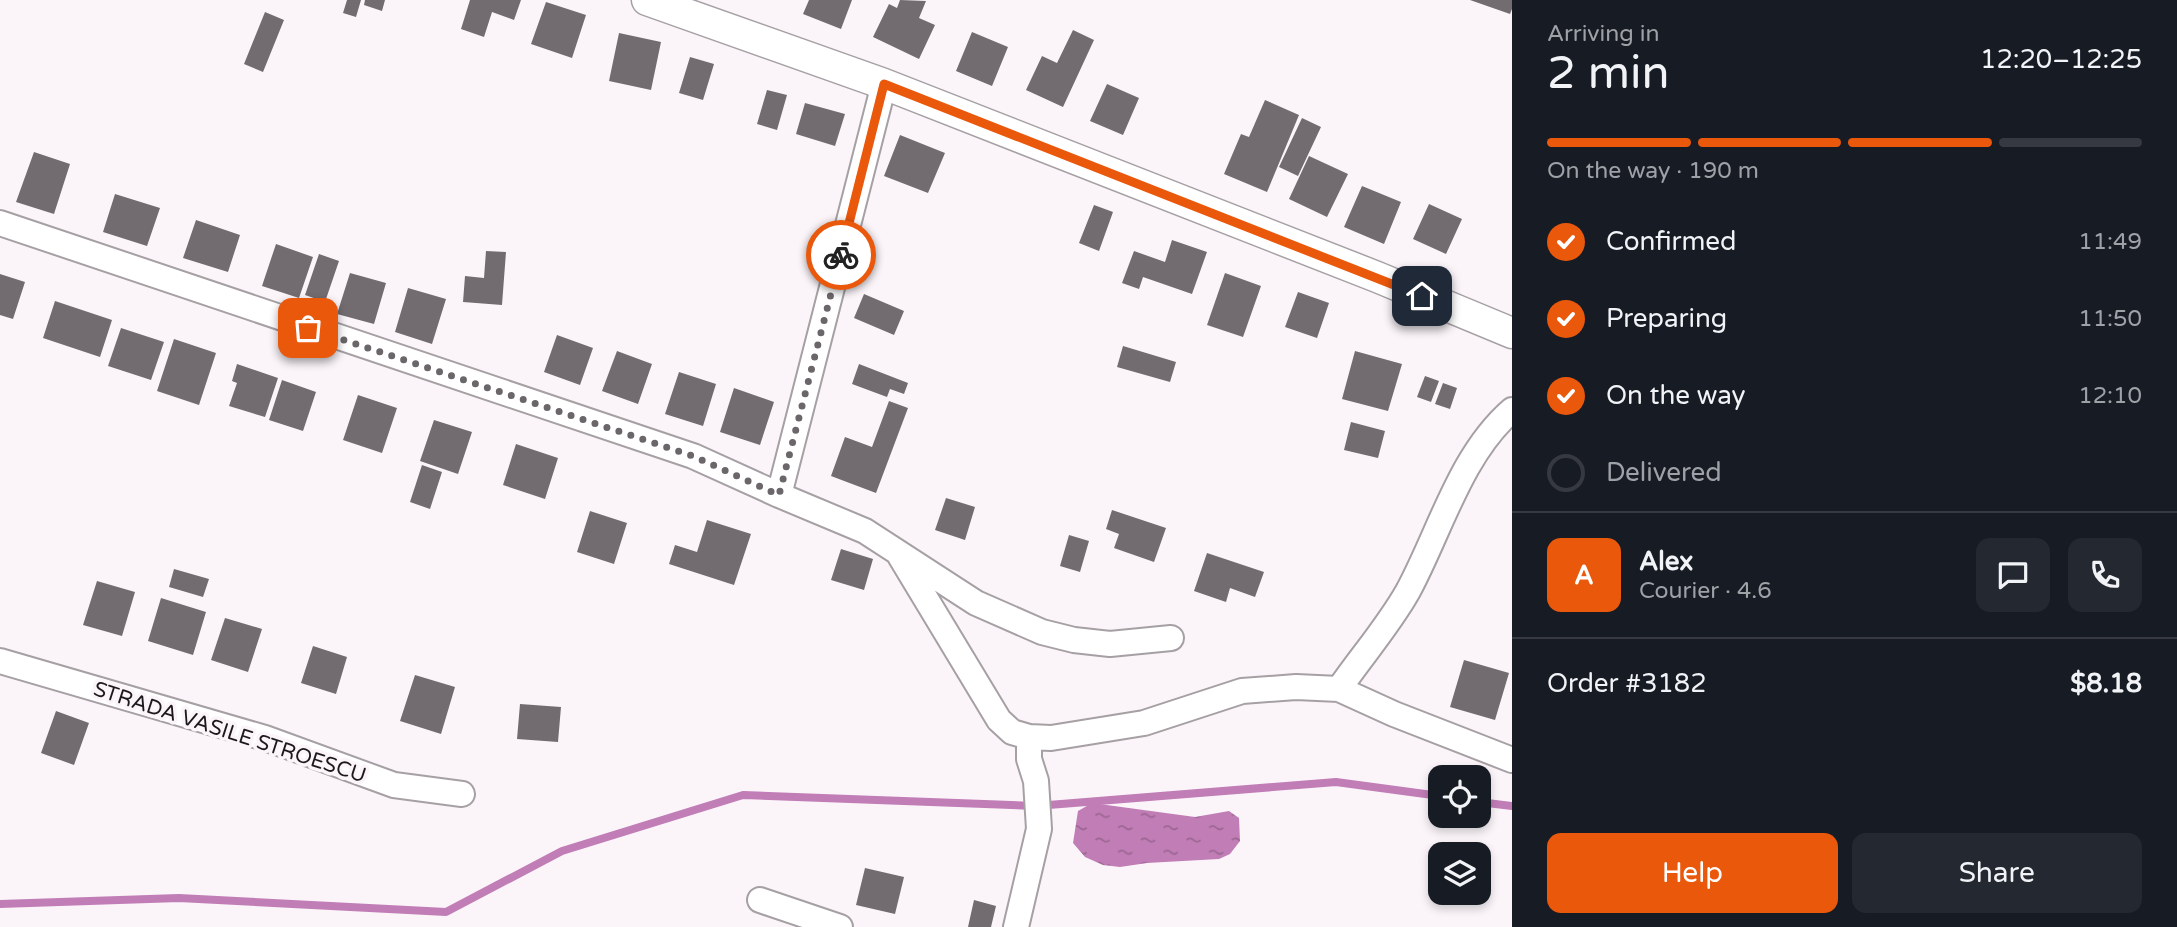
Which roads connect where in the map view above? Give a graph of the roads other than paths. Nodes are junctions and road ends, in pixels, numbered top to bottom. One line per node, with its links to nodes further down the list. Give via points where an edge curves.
1 (648, 0): 2 (street)
2 (884, 84): 4 (street); 6 (street)
3 (0, 223): 6 (street, via 680,452)
4 (1512, 333)
5 (1512, 410): 10 (street, via 1493,426 1474,456 1407,593)
6 (779, 495): 7 (street, via 866,531)
7 (898, 552): 8 (street, via 976,603 1042,632 1110,644); 11 (street, via 999,720 1012,732)
8 (1171, 638)
9 (0, 661): 13 (street, STRADA VASILE STROESCU, via 265,738 394,785)
10 (1339, 689): 11 (street, via 1242,691 1144,723 1051,738); 12 (street)
11 (1029, 737): 16 (street, via 1039,829)
12 (1512, 760)
13 (462, 794)
14 (760, 900): 15 (street)
15 (840, 927)
16 (1016, 927)

